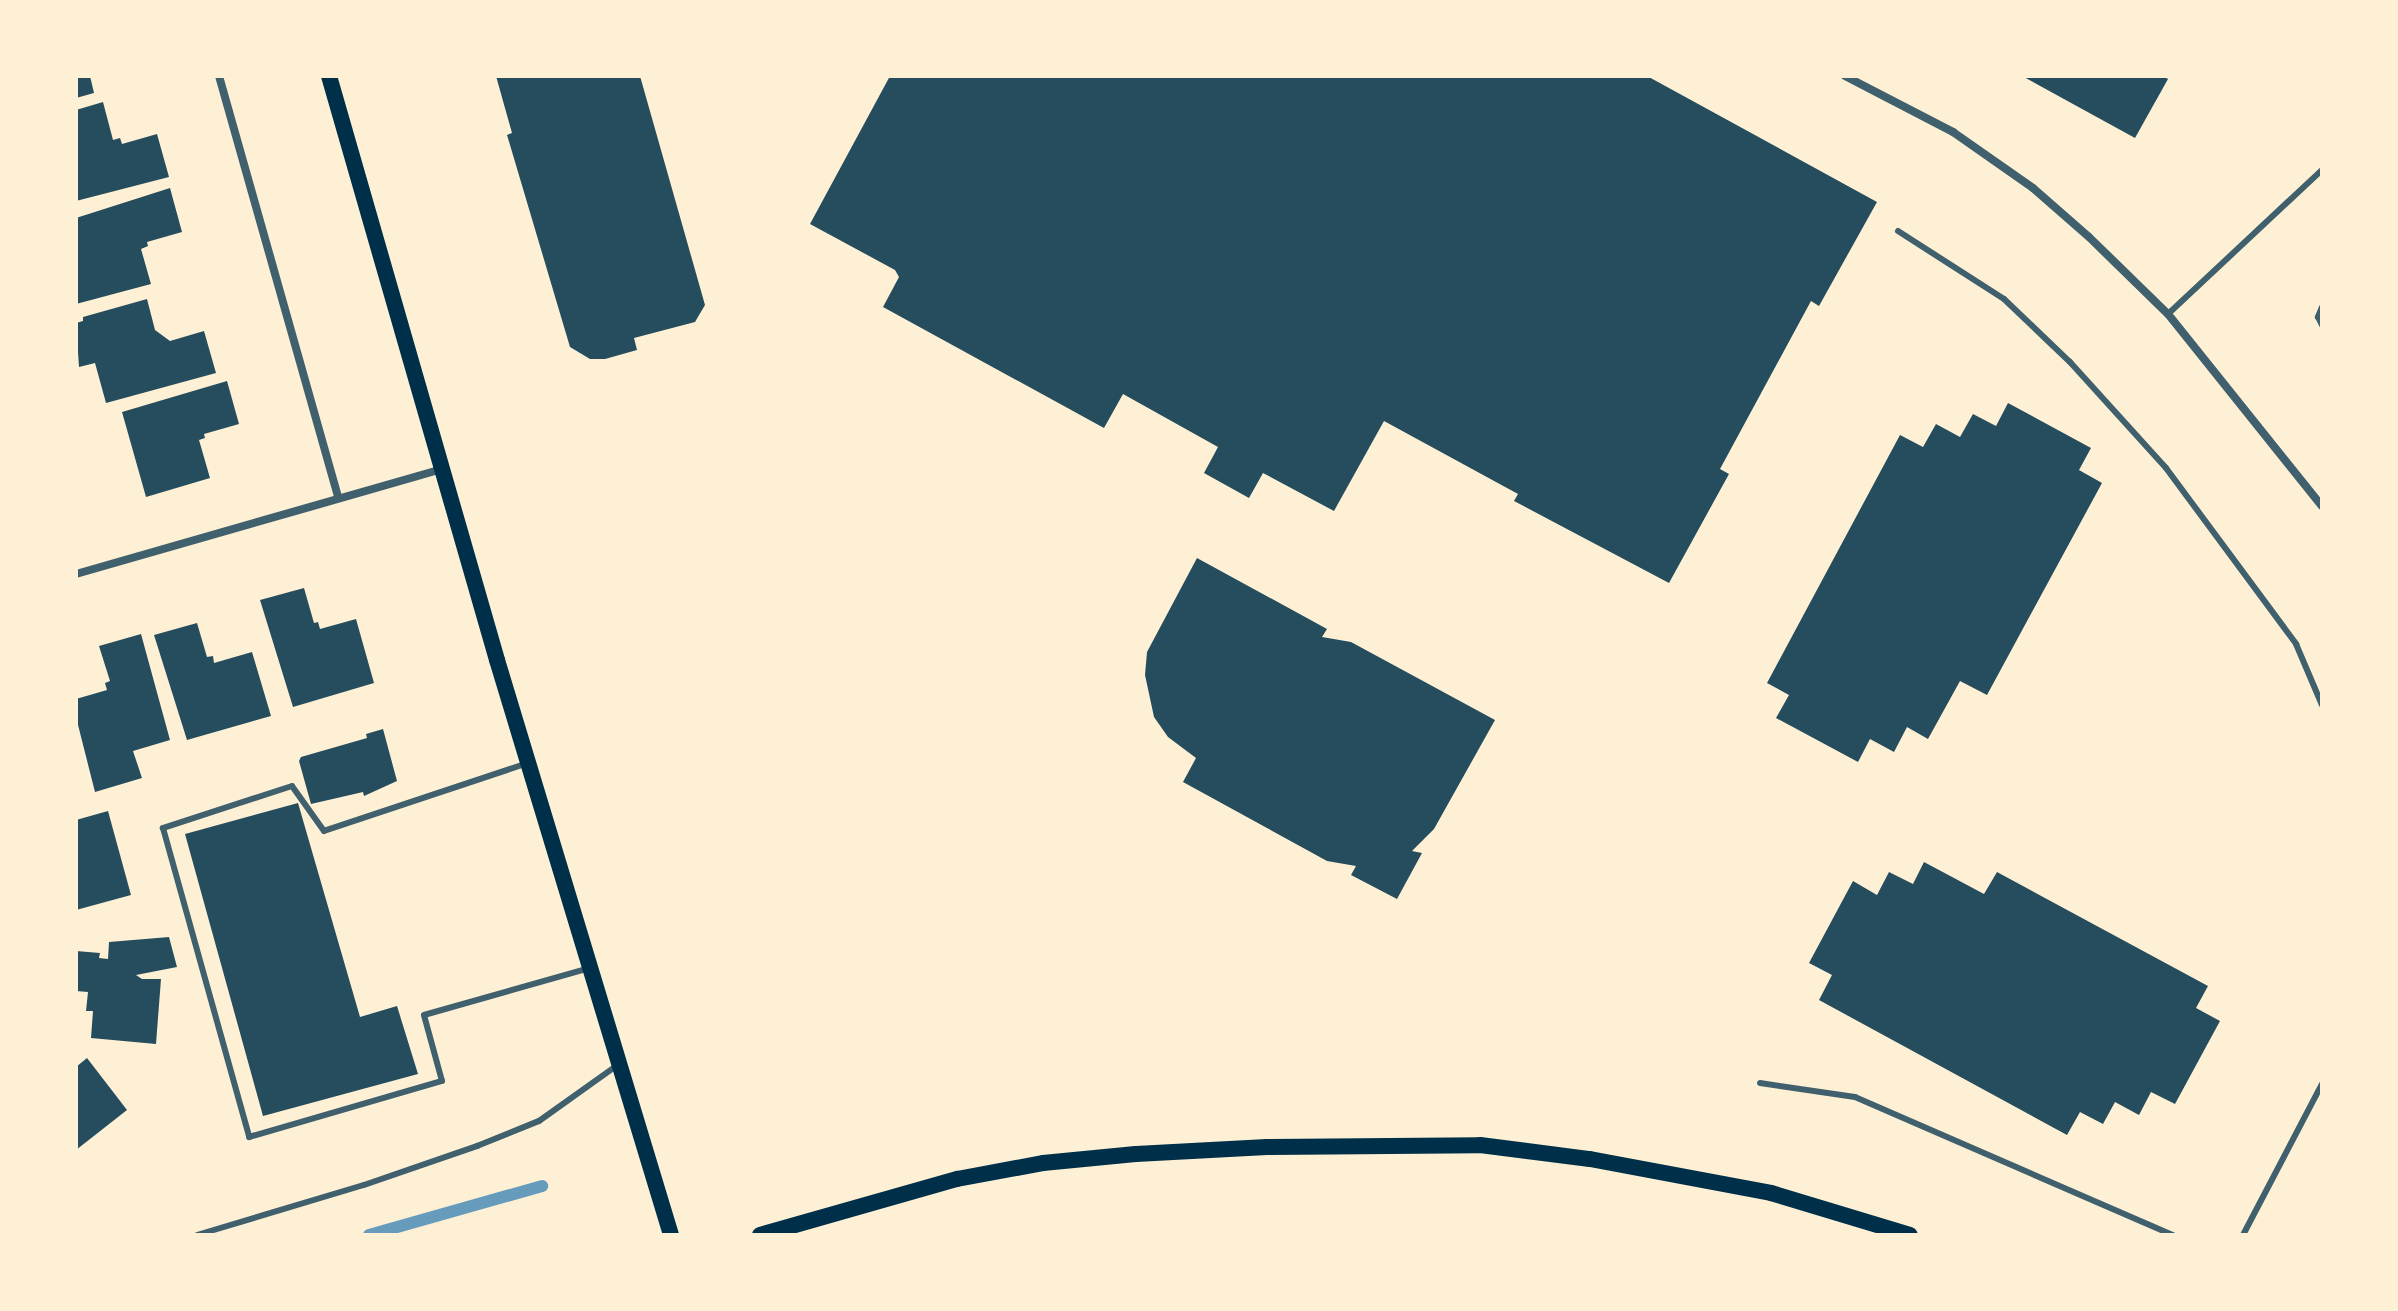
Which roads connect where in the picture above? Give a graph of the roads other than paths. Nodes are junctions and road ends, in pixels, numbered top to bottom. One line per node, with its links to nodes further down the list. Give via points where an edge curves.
1 (219, 76): 11 (street)
2 (329, 76): 10 (main road)
3 (1845, 76): 8 (street, via 1953,132 2033,188)
4 (2322, 170): 5 (lane)
5 (2319, 180): 8 (lane)
6 (1898, 231): 14 (lane, via 2004,299 2070,362 2166,468 2296,644)
7 (2322, 307): 9 (lane)
8 (2168, 314): 12 (street)
9 (2322, 325)
10 (442, 469): 11 (street); 15 (main road)
11 (338, 497): 13 (street)
12 (2322, 506)
13 (76, 574)
14 (2322, 705)
15 (528, 763): 16 (main road); 16 (lane, via 324,831 292,786 163,828 249,1137 442,1081 424,1015)
16 (591, 968): 17 (main road)
17 (619, 1064): 20 (main road); 21 (lane, via 539,1121 364,1185)
18 (1760, 1083): 24 (lane, via 1855,1097)
19 (2322, 1084): 25 (lane)
20 (669, 1228)
21 (197, 1235)
22 (760, 1235): 23 (main road, via 957,1179 1043,1163 1267,1147 1480,1145 1590,1159 1771,1193)
23 (1910, 1235)
24 (2173, 1235)
25 (2243, 1235)

